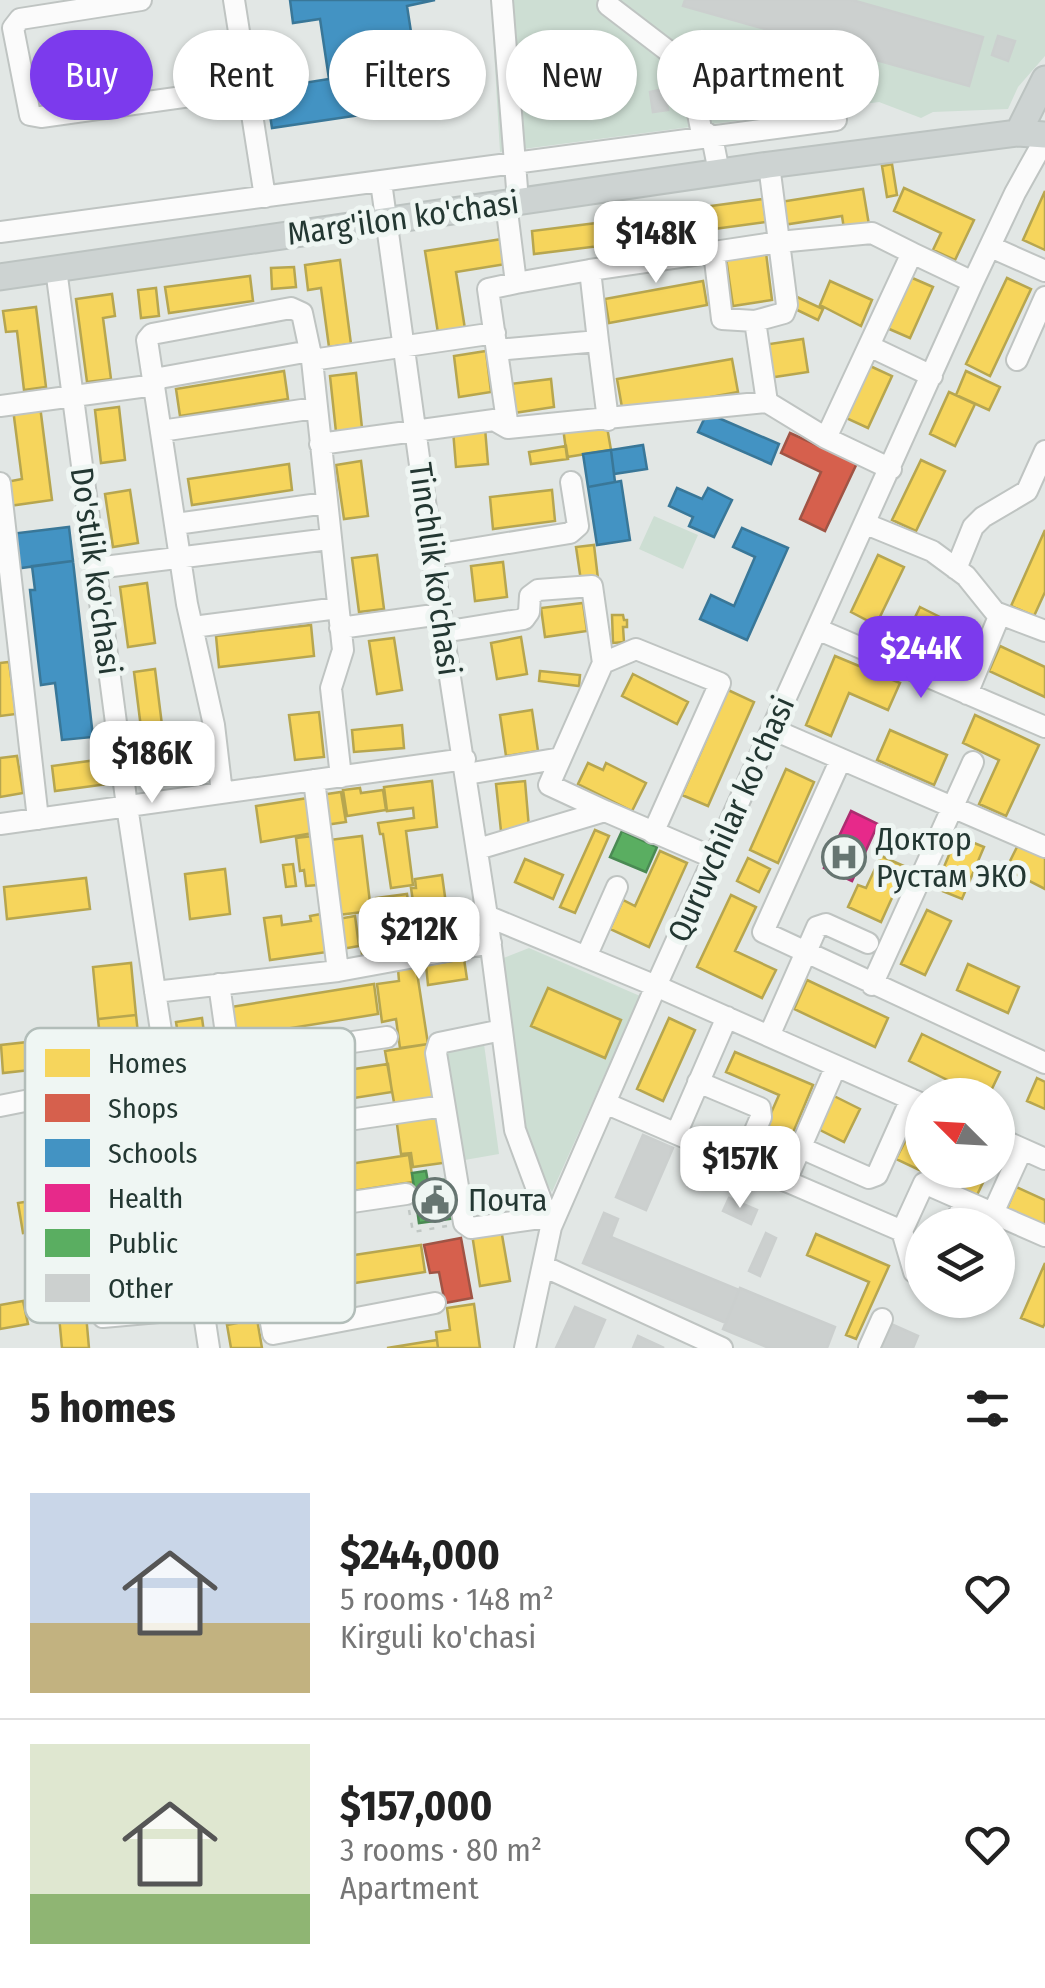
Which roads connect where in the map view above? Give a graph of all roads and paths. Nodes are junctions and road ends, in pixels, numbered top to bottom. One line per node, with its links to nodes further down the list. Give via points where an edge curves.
1 (140, 0): 7 (street, via 20,19 13,28 30,114 41,118)
2 (234, 0): 5 (street)
3 (502, 0): 13 (street)
4 (608, 5): 11 (street, via 689,67 701,129)
5 (238, 30)
6 (1045, 78): 10 (main road)
7 (173, 99)
8 (251, 120): 17 (street)
9 (836, 120): 11 (street)
10 (1018, 133): 12 (main road, Marg'ilon ko'chasi); 14 (main road, Marg'ilon ko'chasi)
11 (712, 137): 13 (street); 15 (street)
12 (1045, 137): 22 (street, Quruvchilar ko'chasi)
13 (514, 164): 16 (street); 18 (street)
14 (768, 165): 15 (main road, Marg'ilon ko'chasi); 21 (street)
15 (718, 172): 18 (main road, Marg'ilon ko'chasi)
16 (381, 182): 17 (street); 19 (street, Tinchlik ko'chasi)
17 (264, 197): 20 (street)
18 (512, 202): 19 (main road, Marg'ilon ko'chasi); 30 (street)
19 (386, 221): 25 (main road, Marg'ilon ko'chasi); 35 (street, Tinchlik ko'chasi)
20 (0, 232)
21 (779, 242): 23 (street); 24 (street, via 872,233); 32 (street, via 787,305 784,313)
22 (991, 247): 27 (street); 29 (street, Quruvchilar ko'chasi)
23 (714, 252): 26 (street); 32 (street, via 722,319)
24 (912, 253): 29 (street); 36 (street)
25 (56, 269): 28 (main road, Marg'ilon ko'chasi); 41 (street, Do'stlik ko'chasi)
26 (590, 270): 30 (street); 34 (street)
27 (1045, 271)
28 (0, 277)
29 (974, 282): 39 (street, Quruvchilar ko'chasi)
30 (516, 283): 33 (street, via 488,289)
31 (1045, 298): 38 (street)
32 (755, 321): 42 (street)
33 (496, 341): 34 (street); 35 (street); 47 (street)
34 (598, 341): 45 (street)
35 (404, 346): 37 (street); 46 (street, Tinchlik ko'chasi)
36 (869, 346): 39 (street); 49 (street)
37 (311, 355): 40 (street); 40 (street, via 302,313 291,308 152,334 147,340); 44 (street)
38 (1018, 360)
39 (932, 376): 52 (street, Quruvchilar ko'chasi)
40 (155, 382): 41 (street); 48 (street)
41 (73, 395): 43 (street); 62 (street, Do'stlik ko'chasi)
42 (768, 402): 45 (street); 49 (street)
43 (0, 406)
44 (314, 408): 48 (street); 50 (street)
45 (608, 420): 47 (street)
46 (415, 428): 47 (street, via 494,420); 50 (street); 60 (street, Tinchlik ko'chasi)
47 (508, 428)
48 (161, 432): 57 (street)
49 (826, 438): 52 (street)
50 (320, 444): 56 (street)
51 (1045, 451): 55 (street)
52 (892, 469): 58 (street, Quruvchilar ko'chasi)
53 (571, 482): 60 (street, via 578,526 570,532)
54 (0, 483): 67 (street)
55 (1036, 495): 63 (street, via 982,517)
56 (326, 503): 57 (street); 59 (street)
57 (176, 524): 61 (street)
58 (866, 524): 63 (street, via 932,551); 69 (street, Quruvchilar ko'chasi)
59 (329, 540): 61 (street); 65 (street)
60 (434, 554): 66 (street, Tinchlik ko'chasi)
61 (182, 557): 62 (street); 68 (street)
62 (96, 568): 82 (street, Do'stlik ko'chasi)
63 (956, 569): 64 (street)
64 (1000, 614): 70 (street); 72 (street)
65 (339, 618): 66 (street); 68 (street); 79 (street, via 342,650 331,688)
66 (442, 623): 71 (street, via 524,619 538,590 592,586); 78 (street, Tinchlik ko'chasi)
67 (8, 625): 85 (street)
68 (192, 628): 81 (street)
69 (817, 629): 72 (street); 74 (street, Quruvchilar ko'chasi)
70 (1045, 631)
71 (603, 663): 75 (street); 87 (street, via 636,649 720,683)
72 (967, 694): 73 (street)
73 (1045, 727)
74 (772, 730): 76 (street); 90 (street, Quruvchilar ko'chasi)
75 (561, 758): 78 (street); 84 (street, via 549,785)
76 (842, 759): 83 (street); 95 (street, via 763,932)
77 (973, 762): 83 (street)
78 (466, 767): 79 (street); 89 (street, Tinchlik ko'chasi)
79 (341, 777): 80 (street)
80 (314, 780): 81 (street); 97 (street)
81 (222, 793): 82 (street)
82 (127, 806): 85 (street); 101 (street, Do'stlik ko'chasi)
83 (953, 806): 88 (street); 99 (street)
84 (604, 811): 87 (street); 89 (street)
85 (38, 818): 86 (street)
86 (0, 824)
87 (652, 833): 90 (street)
88 (1045, 846)
89 (478, 850): 92 (street, Tinchlik ko'chasi)
90 (714, 858): 100 (street, Quruvchilar ko'chasi)
91 (617, 886): 96 (street)
92 (488, 916): 93 (street, Tinchlik ko'chasi); 96 (street)
93 (491, 943): 97 (street); 105 (street, Tinchlik ko'chasi)
94 (868, 943): 95 (street, via 826,924)
95 (805, 953): 99 (street); 107 (street)
96 (586, 957): 100 (street)
97 (338, 971): 98 (street)
98 (218, 984): 101 (street); 104 (street)
99 (872, 985): 109 (street)
100 (656, 986): 102 (street); 114 (street, Quruvchilar ko'chasi)
101 (155, 992): 103 (street, Do'stlik ko'chasi)
102 (726, 1017): 107 (street); 111 (street)
103 (160, 1028)
104 (224, 1028)
105 (502, 1030): 116 (street, via 439,1043); 132 (street, Tinchlik ko'chasi, via 515,1130)
106 (387, 1036): 108 (street)
107 (769, 1036): 110 (street)
108 (355, 1041)
109 (1045, 1063)
110 (836, 1066): 112 (street); 121 (street)
111 (698, 1082): 119 (street); 124 (street, via 760,1108)
112 (905, 1097)
113 (25, 1101): 115 (street)
114 (606, 1103): 119 (street); 132 (street, Quruvchilar ko'chasi)
115 (0, 1106)
116 (444, 1106): 117 (street); 133 (street)
117 (355, 1116)
118 (905, 1124): 121 (street, via 869,1178)
119 (677, 1132): 124 (street)
120 (1015, 1146): 122 (street)
121 (800, 1147): 125 (street)
122 (1022, 1149): 123 (street); 131 (street)
123 (1045, 1159)
124 (742, 1161): 125 (street)
125 (786, 1181): 135 (street)
126 (406, 1194): 128 (street); 133 (path, via 413,1232)
127 (964, 1201): 129 (street); 130 (street); 135 (street, via 924,1183)
128 (355, 1202)
129 (961, 1208)
130 (981, 1208)
131 (995, 1208)
132 (550, 1222): 133 (street, via 471,1228); 138 (street, Quruvchilar ko'chasi)
133 (464, 1223)
134 (1015, 1223): 136 (street)
135 (902, 1231): 137 (street)
136 (1045, 1236)
137 (905, 1241)
138 (543, 1266): 146 (street, Quruvchilar ko'chasi); 147 (street)
139 (435, 1303): 140 (street)
140 (355, 1318)
141 (882, 1319): 148 (street)
142 (205, 1323): 145 (street, Do'stlik ko'chasi)
143 (271, 1323): 144 (street, via 273,1334)
144 (330, 1323)
145 (209, 1348)
146 (525, 1348)
147 (722, 1348)
148 (869, 1348)

